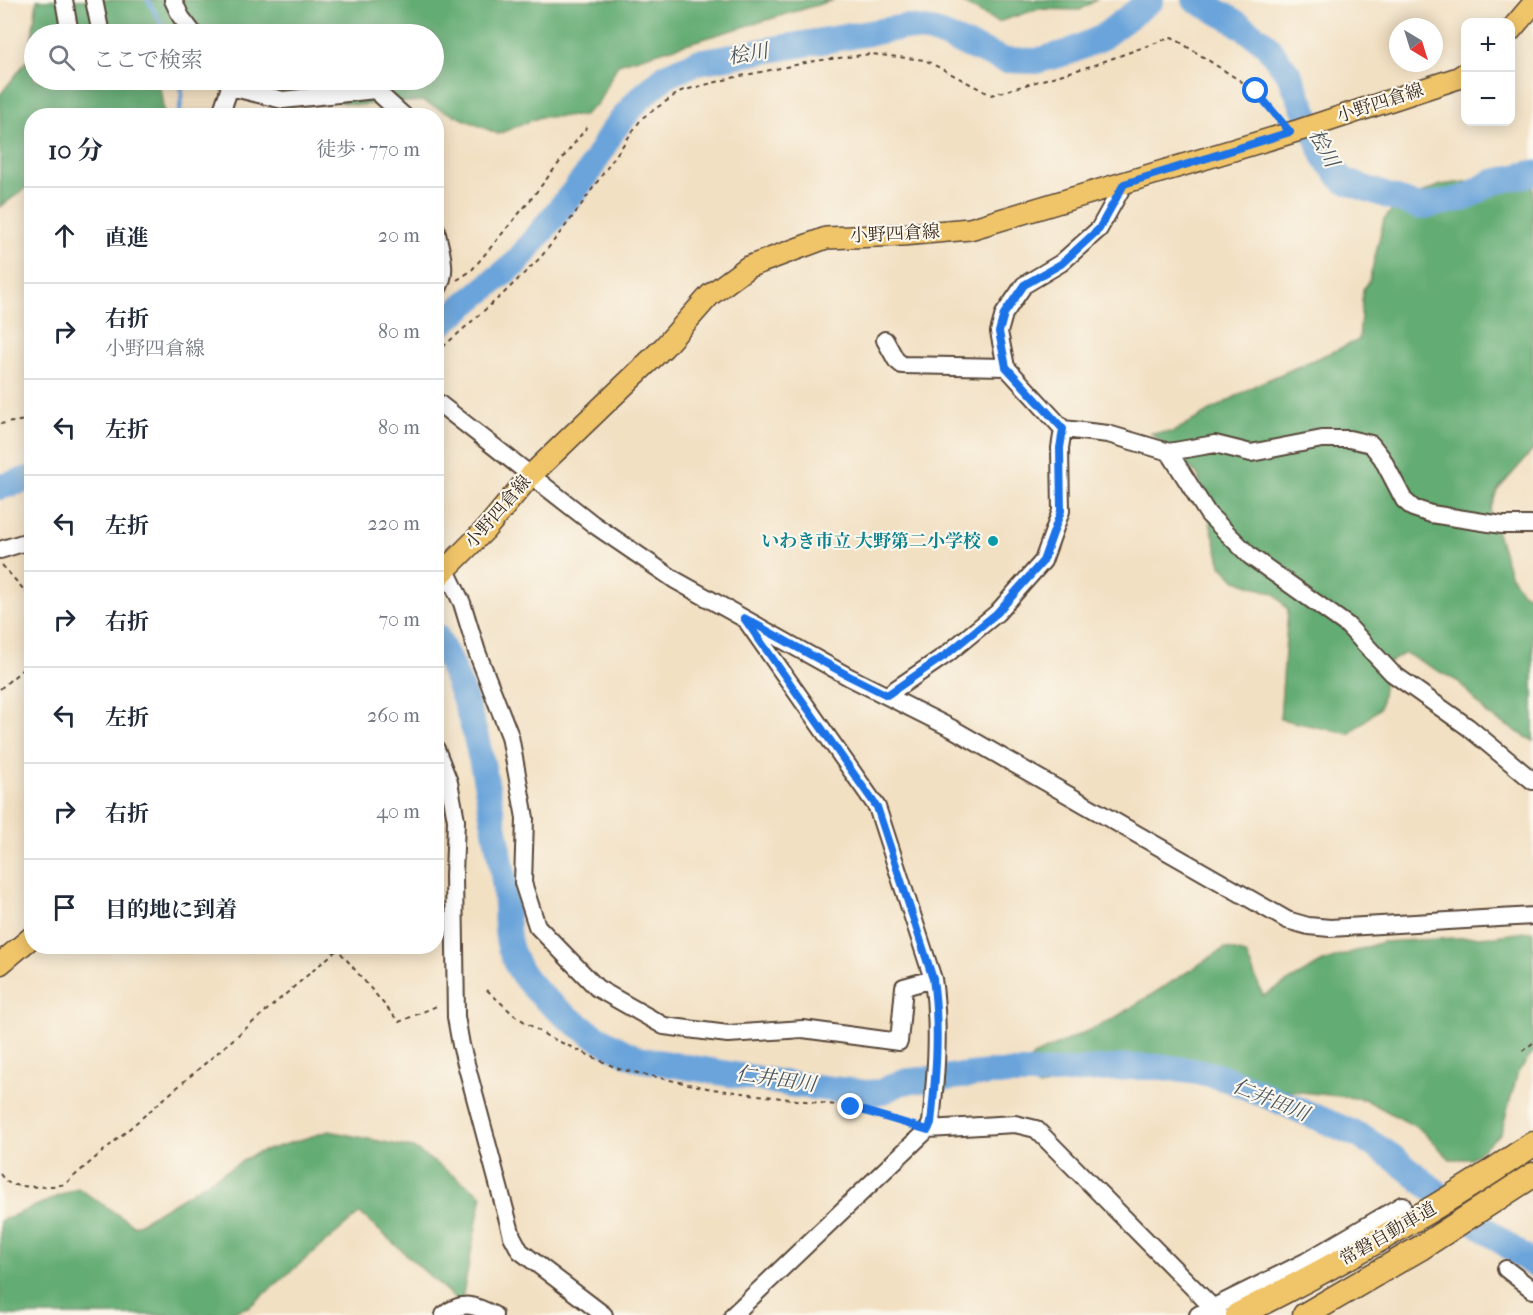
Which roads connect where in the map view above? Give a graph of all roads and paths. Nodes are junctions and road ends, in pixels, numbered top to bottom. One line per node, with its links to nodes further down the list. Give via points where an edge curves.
1 (64, 0): 5 (street)
2 (94, 0): 6 (street)
3 (173, 0): 7 (street)
4 (1533, 4): 8 (main road)
5 (68, 24)
6 (99, 24)
7 (186, 24)
8 (1515, 25)
9 (1461, 76): 17 (main road, 小野四倉線)
10 (226, 90): 14 (street)
11 (251, 90): 13 (street, via 283,100)
12 (375, 90): 15 (street)
13 (375, 90)
14 (222, 108)
15 (395, 108)
16 (587, 128): 19 (path, via 471,271)
17 (1295, 131): 18 (main road, 小野四倉線); 21 (path, via 1256,91 1172,37 991,95 925,60 871,54 736,77 681,91 642,118 541,257)
18 (1124, 184): 22 (street, via 1099,229 1061,264 1024,285 1004,314 999,332); 28 (main road, 小野四倉線, via 970,229 826,237 748,267 710,295 664,347)
19 (454, 282)
20 (885, 340): 22 (street, via 902,365)
21 (444, 346)
22 (1006, 367): 26 (street)
23 (444, 407): 28 (street)
24 (24, 420): 25 (path)
25 (0, 424)
26 (1063, 429): 27 (street, via 1108,434); 39 (street, via 1061,511 1043,561 997,613)
27 (1169, 452): 29 (street, via 1215,444 1251,453 1322,439 1349,439 1371,444 1404,500 1413,508 1502,525); 41 (street, via 1208,514 1250,556 1347,625 1392,673 1468,727)
28 (530, 476): 33 (main road, 小野四倉線); 36 (street, via 675,580)
29 (1533, 525)
30 (24, 542): 31 (street)
31 (0, 550)
32 (0, 563): 35 (path)
33 (444, 571)
34 (444, 578): 47 (street, via 462,603 510,736 525,818 524,883 537,926 597,988 664,1026 728,1034 803,1029 899,1042 904,987)
35 (24, 590)
36 (744, 618): 39 (street); 47 (street, via 877,807)
37 (24, 668): 38 (path)
38 (0, 689)
39 (887, 695): 42 (street, via 1287,920 1330,928)
40 (444, 769): 49 (street, via 456,820)
41 (1533, 781)
42 (1533, 916)
43 (24, 944): 46 (main road)
44 (328, 954): 54 (path, via 65,1184 13,1184)
45 (342, 954): 49 (path, via 399,1022)
46 (0, 964)
47 (933, 979): 52 (street, via 938,1054)
48 (486, 990): 52 (path, via 514,1015 547,1036 619,1069 712,1089 851,1107)
49 (456, 999): 62 (street, via 461,1045 512,1236 520,1251)
50 (1533, 1043): 51 (path)
51 (1522, 1051)
52 (930, 1126): 59 (street, via 1015,1124 1036,1129); 63 (street)
53 (1533, 1144): 65 (highway, 常磐自動車道, via 1429,1211)
54 (0, 1174)
55 (1533, 1175): 66 (highway, 常磐自動車道, via 1422,1247)
56 (1402, 1205): 59 (street)
57 (1506, 1269): 58 (street)
58 (1533, 1290)
59 (1217, 1311): 64 (street)
60 (444, 1315): 61 (street, via 462,1304)
61 (494, 1315)
62 (604, 1315)
63 (733, 1315)
64 (1198, 1315)
65 (1238, 1315)
66 (1305, 1315)

